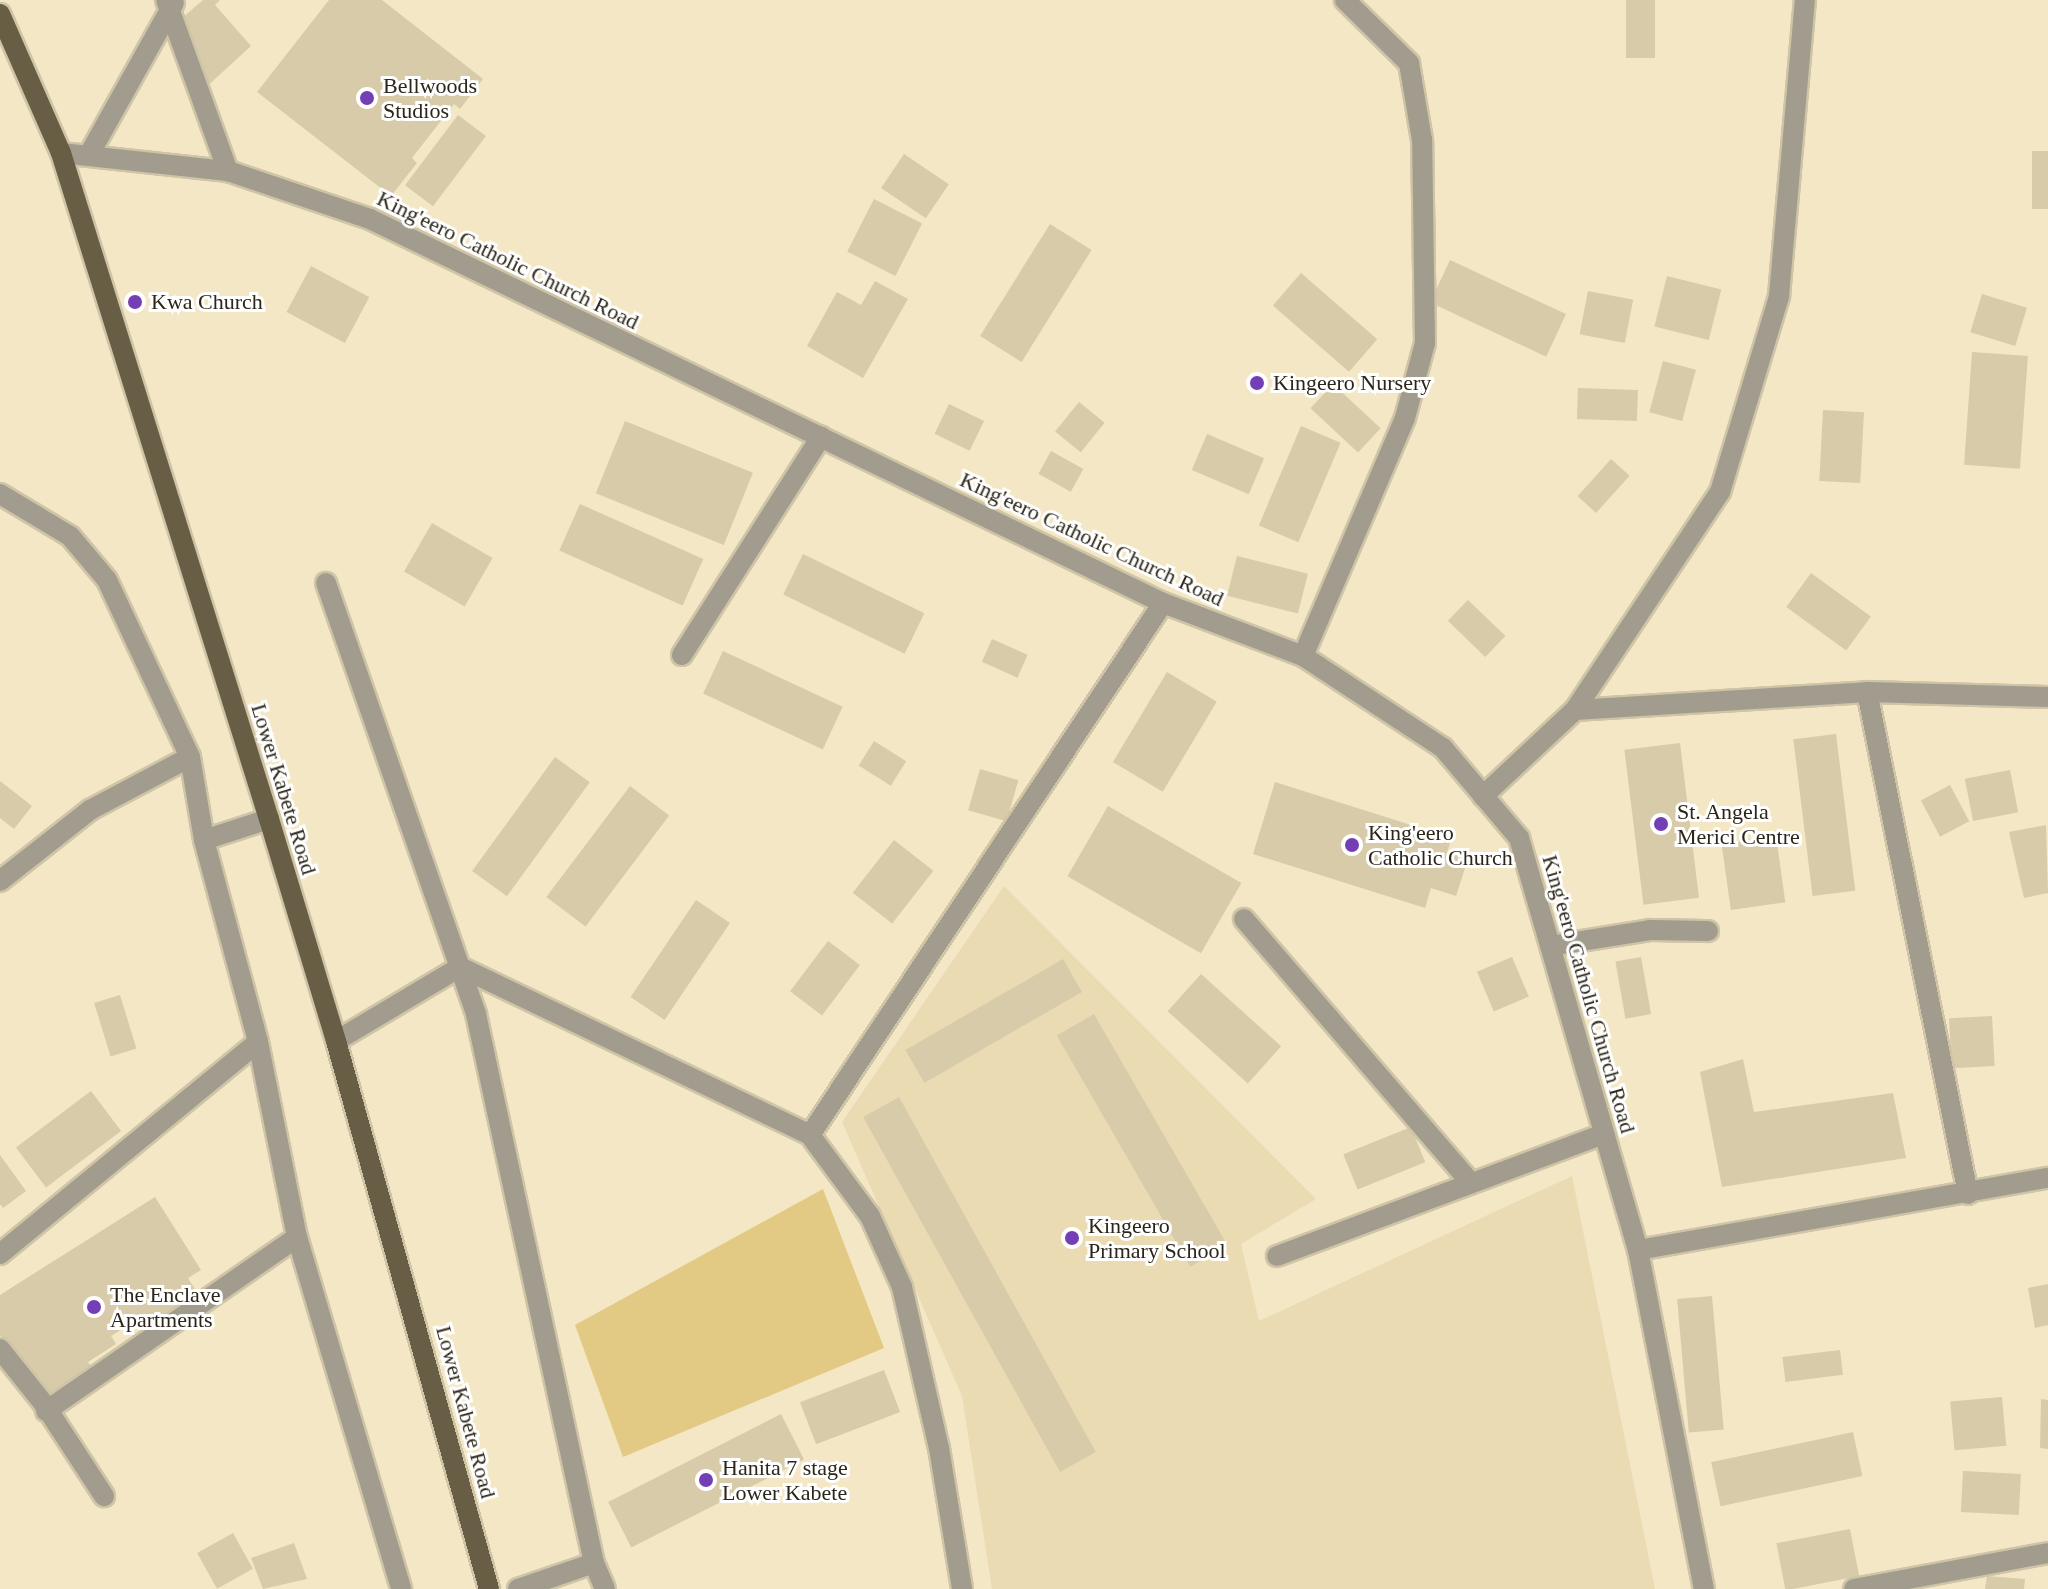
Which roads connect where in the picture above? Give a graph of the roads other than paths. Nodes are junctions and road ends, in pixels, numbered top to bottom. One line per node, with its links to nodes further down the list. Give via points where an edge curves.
1 (1345, 0): 13 (street, via 1409,63 1422,140 1425,343 1405,418)
2 (1805, 0): 16 (street, via 1779,296 1747,413 1720,492)
3 (171, 3): 6 (street); 7 (street)
4 (0, 14): 5 (main road, Lower Kabete Road)
5 (61, 153): 6 (street, King'eero Catholic Church Road); 19 (main road, Lower Kabete Road)
6 (90, 153): 7 (street, King'eero Catholic Church Road)
7 (228, 171): 8 (street, King'eero Catholic Church Road, via 370,219)
8 (821, 437): 11 (street, King'eero Catholic Church Road); 12 (street)
9 (0, 494): 17 (street, via 70,536 107,580)
10 (326, 583): 25 (street)
11 (1163, 603): 13 (street, King'eero Catholic Church Road); 29 (street)
12 (682, 655)
13 (1303, 656): 18 (street, King'eero Catholic Church Road, via 1443,748)
14 (1867, 692): 15 (street); 16 (street); 32 (street)
15 (2048, 697)
16 (1575, 710): 18 (street)
17 (190, 757): 20 (street); 21 (street, via 90,810)
18 (1483, 796): 24 (street, King'eero Catholic Church Road, via 1519,838)
19 (269, 819): 20 (street); 26 (main road, Lower Kabete Road)
20 (204, 840): 27 (street)
21 (0, 881)
22 (1244, 919): 31 (street)
23 (1708, 931): 24 (street, via 1650,930)
24 (1550, 946): 28 (street, King'eero Catholic Church Road)
25 (460, 967): 26 (street); 29 (street); 41 (street, via 476,1014)
26 (336, 1041): 43 (main road, Lower Kabete Road)
27 (258, 1042): 33 (street); 35 (street)
28 (1604, 1134): 31 (street); 34 (street, King'eero Catholic Church Road)
29 (810, 1135): 46 (street, via 870,1216 902,1287 939,1448)
30 (2048, 1178): 32 (street)
31 (1471, 1183): 36 (street)
32 (1968, 1194): 34 (street)
33 (297, 1237): 38 (street); 42 (street)
34 (1638, 1250): 47 (street, King'eero Catholic Church Road)
35 (0, 1254)
36 (1277, 1256)
37 (0, 1349): 38 (street)
38 (46, 1411): 39 (street)
39 (104, 1496)
40 (2048, 1553): 48 (street)
41 (594, 1563): 44 (street); 45 (street)
42 (401, 1589)
43 (489, 1589)
44 (518, 1589)
45 (605, 1589)
46 (962, 1589)
47 (1704, 1589)
48 (1854, 1589)

